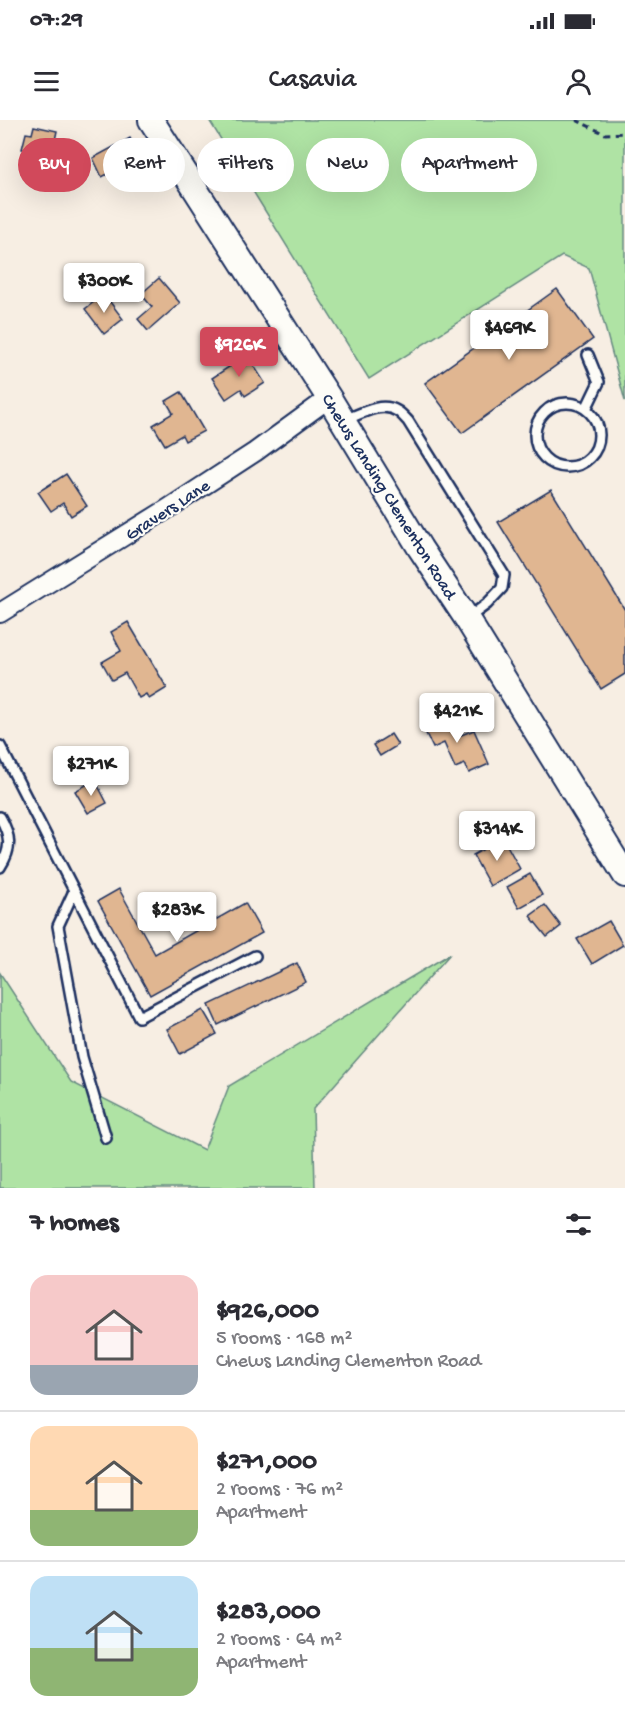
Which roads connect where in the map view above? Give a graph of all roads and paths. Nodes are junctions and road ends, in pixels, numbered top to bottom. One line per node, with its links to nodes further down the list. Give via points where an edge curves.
1 (151, 120): 5 (main road, Chews Landing Clementon Road)
2 (576, 120): 3 (path, via 605,134)
3 (625, 133)
4 (588, 356): 6 (lane, via 599,381)
5 (329, 398): 7 (main road, Chews Landing Clementon Road); 8 (street, Gravers Lane, via 255,452)
6 (586, 409): 6 (lane, via 566,403 546,411 536,430 536,441 545,459 564,467 575,466 592,456 600,436 594,417)
7 (343, 421): 9 (main road, Chews Landing Clementon Road); 9 (lane, via 374,408 397,410 408,421 504,575 502,588)
8 (0, 614)
9 (466, 619): 13 (main road, Chews Landing Clementon Road)
10 (0, 746): 14 (lane)
11 (0, 817): 12 (lane, via 10,847)
12 (0, 867)
13 (625, 875)
14 (74, 891): 15 (lane, via 139,1017); 16 (lane, via 58,926 82,1057)
15 (255, 956)
16 (106, 1138)

